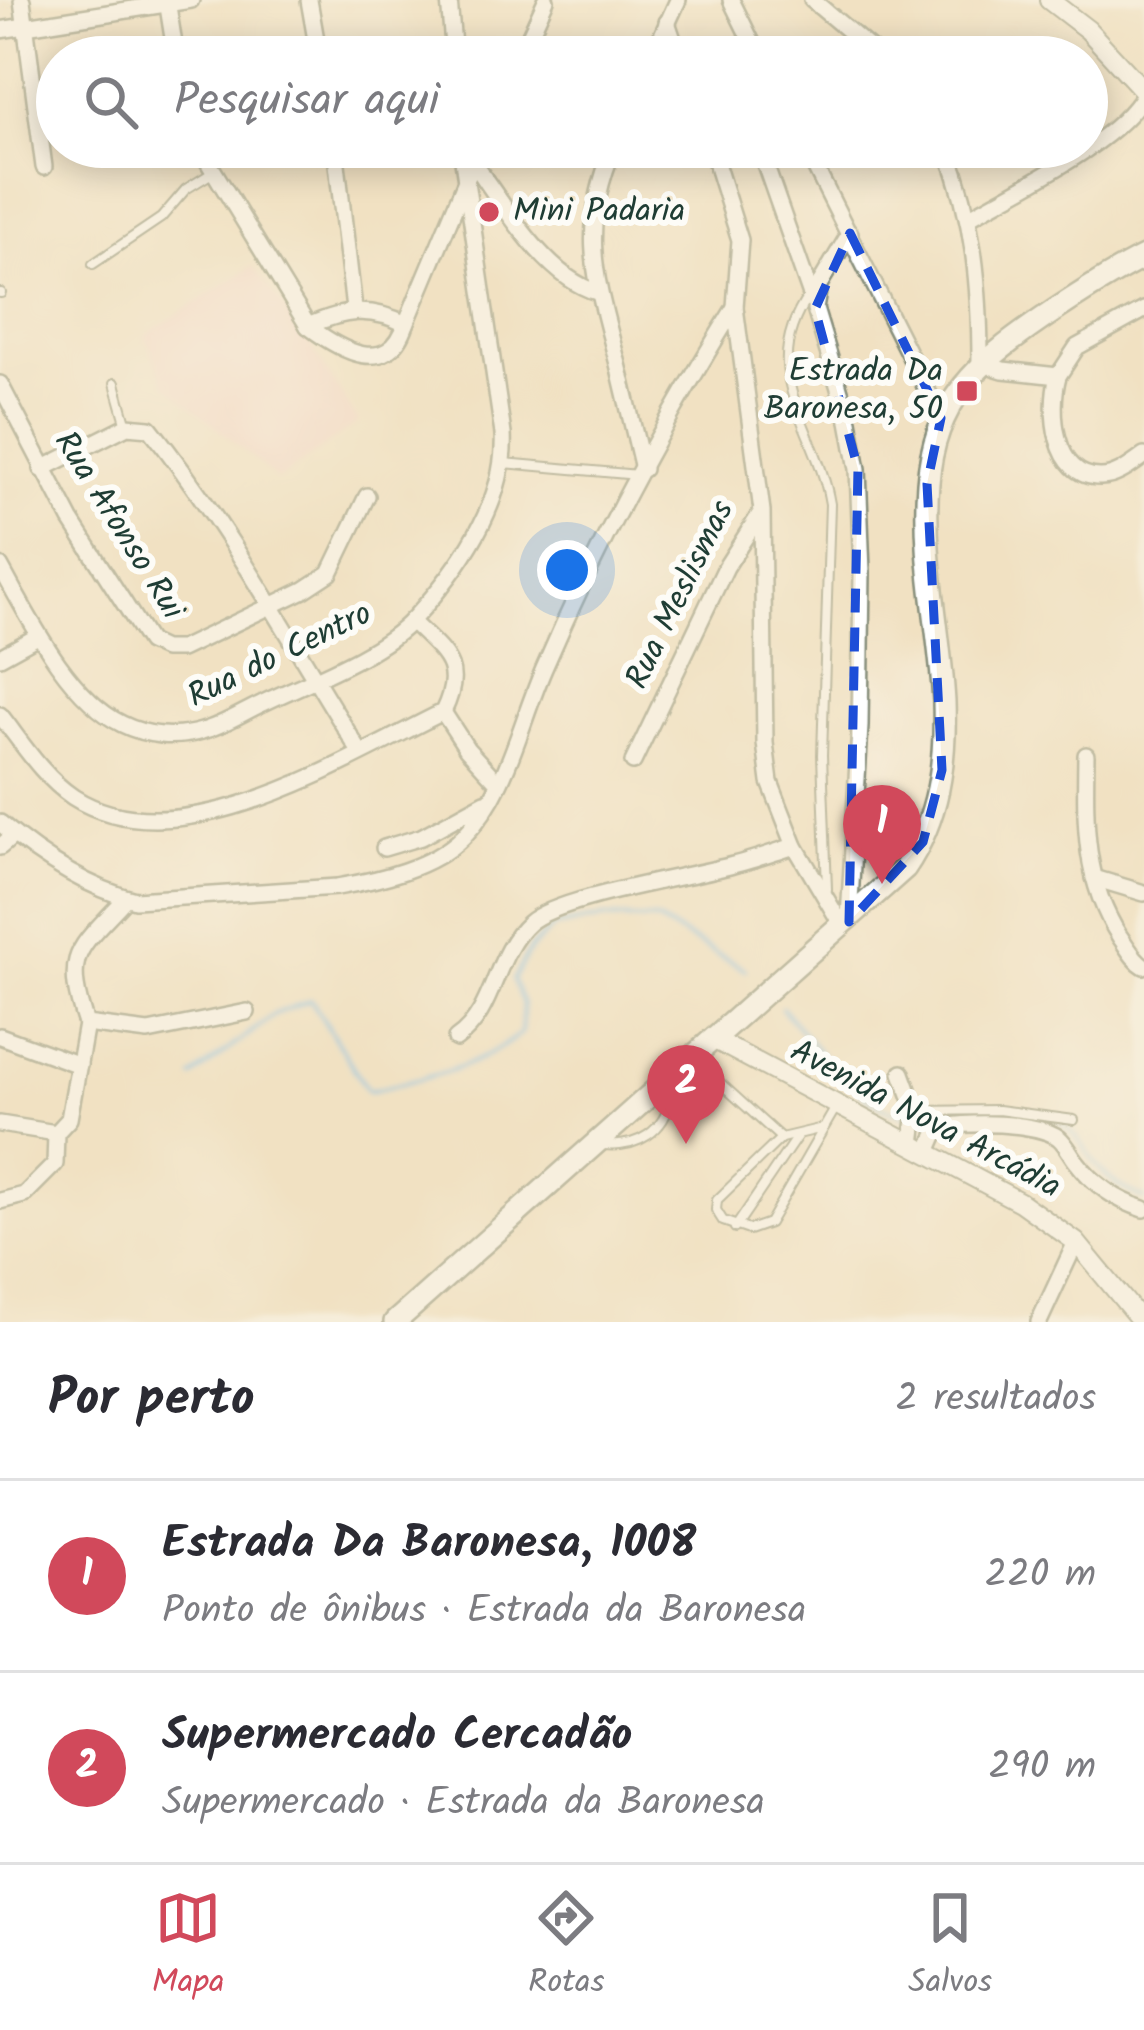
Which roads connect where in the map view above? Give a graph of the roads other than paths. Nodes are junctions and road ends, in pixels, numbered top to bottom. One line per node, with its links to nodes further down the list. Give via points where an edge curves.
1 (22, 0): 12 (street)
2 (191, 0): 10 (street)
3 (309, 0): 15 (street)
4 (449, 0): 16 (street)
5 (546, 0): 17 (street)
6 (678, 0): 11 (street)
7 (730, 0): 20 (street)
8 (812, 0): 21 (street)
9 (1049, 0): 22 (street)
10 (167, 2): 12 (street); 14 (street)
11 (667, 22): 18 (street); 19 (street)
12 (24, 27): 13 (street); 25 (street)
13 (0, 30)
14 (173, 36)
15 (315, 36)
16 (452, 36)
17 (530, 36)
18 (661, 36)
19 (672, 36)
20 (748, 36)
21 (855, 36)
22 (1093, 36)
23 (1108, 52): 24 (street)
24 (1144, 92): 26 (street)
25 (36, 111)
26 (1108, 133)
27 (212, 168): 38 (street)
28 (338, 168): 47 (street)
29 (463, 168): 39 (street)
30 (470, 168): 39 (street)
31 (484, 168): 44 (street, via 559,272)
32 (606, 168): 44 (street, via 592,246)
33 (718, 168): 46 (street, via 740,240)
34 (766, 168): 45 (street)
35 (816, 168): 41 (street)
36 (953, 168): 40 (street)
37 (1053, 168): 40 (street)
38 (214, 172): 43 (lane); 50 (street)
39 (464, 181): 49 (street); 58 (street)
40 (970, 218): 51 (street)
41 (850, 233): 45 (street); 55 (street)
42 (1144, 257): 51 (main road)
43 (93, 264)
44 (597, 292): 60 (street)
45 (813, 301): 82 (lane, via 788,332 787,357 797,415 823,467 830,504 822,755); 84 (street, via 858,469 860,726)
46 (735, 307): 60 (street); 62 (street, Rua Meslismas)
47 (355, 309): 49 (street); 50 (street)
48 (1144, 310): 52 (street, via 1077,347)
49 (406, 324): 50 (street, via 381,356 348,350)
50 (308, 326)
51 (980, 363): 52 (street); 55 (main road)
52 (1058, 376): 57 (street, via 1056,434 1068,462 1103,477)
53 (115, 383): 56 (lane)
54 (0, 384): 59 (street, Rua Afonso Rui)
55 (941, 418): 84 (main road, via 928,484 944,720 935,811 905,868)
56 (128, 426): 59 (street); 64 (street, via 150,428)
57 (1144, 456)
58 (503, 463): 60 (lane); 65 (street, Rua do Centro, via 478,534)
59 (42, 469): 64 (street, Rua Afonso Rui, via 149,641 181,649)
60 (641, 472): 74 (street, via 545,665)
61 (367, 496): 64 (street, Rua Afonso Rui, via 330,573)
62 (762, 512): 73 (street, Rua Meslismas, via 726,567); 77 (street, via 765,743 770,782)
63 (0, 566): 66 (street, Rua do Centro)
64 (274, 604): 68 (street)
65 (411, 621): 68 (street, Rua do Centro); 69 (street, via 453,670)
66 (38, 636): 67 (street); 68 (street, Rua do Centro, via 103,713 145,733 204,731)
67 (0, 657)
68 (314, 679): 71 (street)
69 (443, 712): 71 (street); 74 (street)
70 (0, 715): 71 (street, via 72,796 138,818 234,807)
71 (360, 752)
72 (1086, 755): 80 (street)
73 (633, 762)
74 (495, 791): 79 (street, via 421,838); 83 (street, via 446,850 369,881)
75 (0, 823): 76 (street)
76 (14, 835): 78 (street); 83 (street)
77 (796, 846): 82 (street); 89 (street, via 532,919 510,943 475,1023)
78 (0, 848)
79 (384, 848)
80 (1094, 878): 81 (street); 85 (street, via 1106,914)
81 (1144, 893)
82 (827, 897): 84 (street)
83 (126, 898): 87 (street, via 76,953 74,987)
84 (846, 924): 90 (main road)
85 (1144, 966)
86 (247, 1012): 87 (street, via 148,1032)
87 (86, 1024): 91 (street)
88 (0, 1036): 91 (street)
89 (456, 1039)
90 (715, 1040): 93 (main road); 95 (street, Avenida Nova Arcádia)
91 (79, 1065): 100 (street, via 69,1119)
92 (902, 1072): 99 (street)
93 (671, 1078): 94 (lane); 103 (main road)
94 (671, 1103): 102 (lane, via 702,1080 718,1081); 103 (lane, via 641,1140)
95 (836, 1107): 98 (lane); 99 (street, Avenida Nova Arcádia)
96 (1074, 1120): 99 (lane, via 998,1110)
97 (0, 1124): 100 (street)
98 (823, 1128): 101 (lane); 106 (lane, via 769,1223)
99 (917, 1130): 105 (street, via 952,1124 1053,1134 1103,1191); 107 (street, Avenida Nova Arcádia)
100 (56, 1133): 104 (street, via 55,1164 23,1195)
101 (798, 1135): 102 (lane); 106 (lane)
102 (781, 1138): 106 (lane, via 717,1200 723,1221)
103 (596, 1145): 108 (main road)
104 (0, 1201)
105 (1144, 1209)
106 (735, 1228)
107 (1076, 1242): 109 (street); 110 (street, Avenida Nova Arcádia)
108 (395, 1322)
109 (1039, 1322)
110 (1142, 1322)

